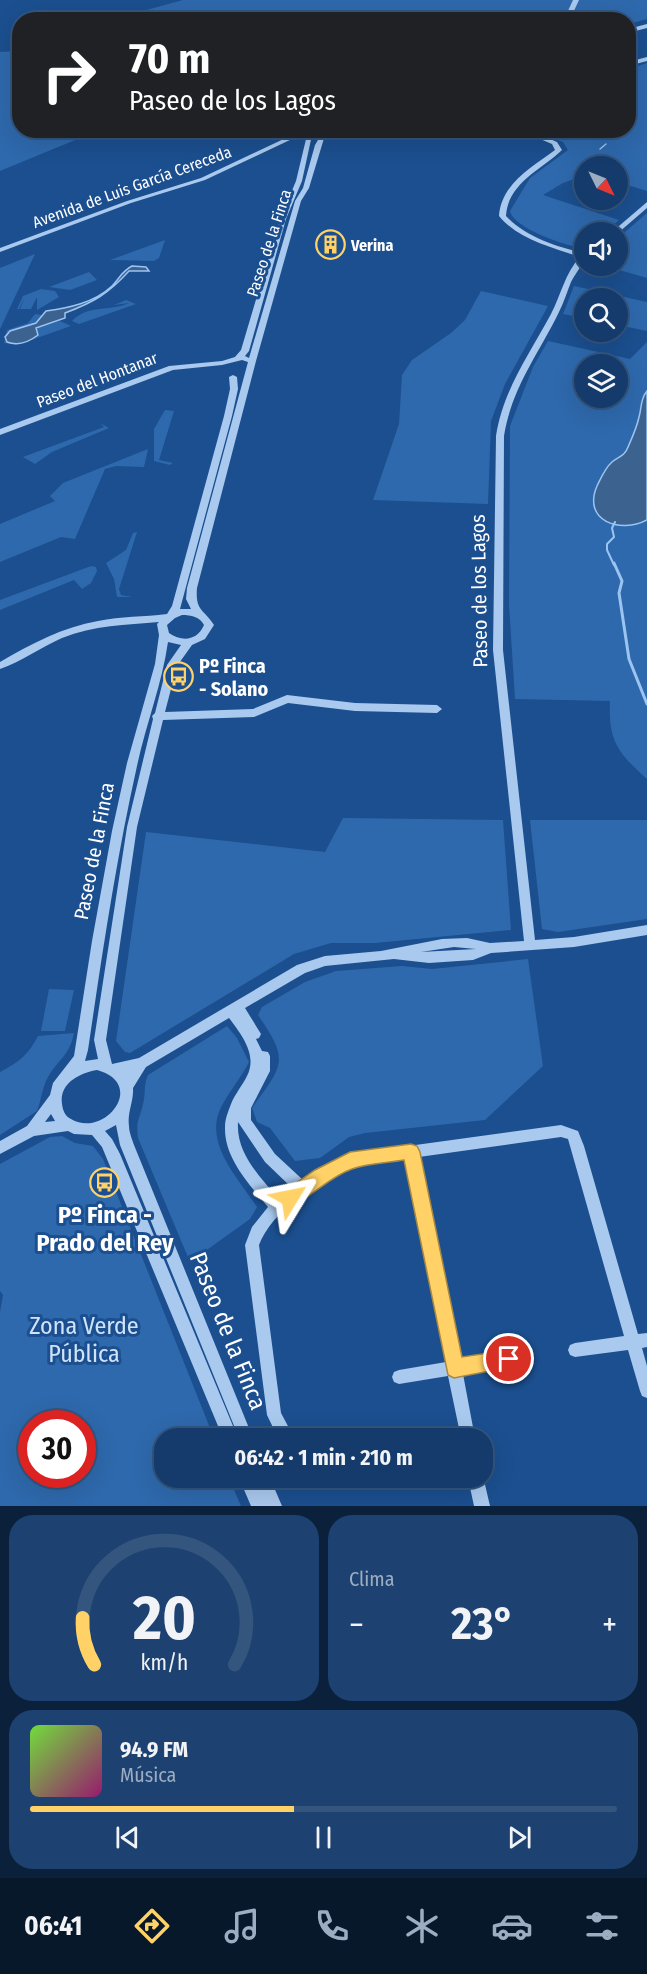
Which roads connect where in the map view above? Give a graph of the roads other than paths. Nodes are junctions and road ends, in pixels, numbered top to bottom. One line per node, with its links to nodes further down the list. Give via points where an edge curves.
1 (277, 138): 8 (street, Avenida de Luis García Cereceda, via 198,176)
2 (290, 138): 9 (street, Avenida de Luis García Cereceda, via 203,179)
3 (305, 138): 12 (street, Paseo de la Finca, via 299,181 283,219 245,351)
4 (322, 138): 13 (street, Paseo de la Finca, via 298,201)
5 (542, 138): 10 (street, Paseo de los Lagos, via 555,143 559,150 519,180 503,204 502,216 531,236)
6 (647, 204): 7 (street)
7 (626, 222)
8 (0, 245)
9 (0, 250)
10 (574, 251)
11 (574, 268): 27 (street, Paseo de los Lagos, via 554,315 522,371 502,420 500,436 498,650)
12 (237, 359): 13 (street); 14 (street, Paseo del Hontanar); 15 (street, via 231,366)
13 (252, 361): 16 (street)
14 (207, 364): 15 (street); 17 (street, Paseo del Hontanar, via 172,368)
15 (232, 376): 16 (street); 19 (street, via 234,389 228,416 177,606)
16 (248, 378): 18 (street, via 192,588)
17 (0, 432)
18 (197, 612): 19 (street); 22 (street, via 209,625 199,640)
19 (170, 616): 20 (street); 21 (street, via 162,624)
20 (128, 621): 21 (street); 23 (street, via 68,632)
21 (163, 634): 22 (street, via 178,643); 31 (street, Paseo de la Finca, via 160,664 132,763 118,831 82,1050)
22 (188, 643): 25 (street, Paseo de la Finca, via 172,665)
23 (0, 666)
24 (437, 709): 25 (street, via 355,708 287,699 254,713)
25 (157, 716): 30 (street, Paseo de la Finca, via 132,827 100,1040)
26 (647, 930): 27 (street)
27 (530, 946): 28 (street, via 490,948 473,956 342,957 314,963)
28 (234, 1008): 29 (street); 40 (street, via 255,1034 264,1062 261,1079 245,1107 244,1121 270,1158); 41 (street, via 249,1037 257,1066 232,1115 232,1138 252,1175)
29 (142, 1063): 30 (street); 32 (street)
30 (110, 1067): 31 (street, via 87,1065); 32 (street)
31 (68, 1073): 33 (street, via 58,1085)
32 (126, 1087): 34 (street)
33 (54, 1099): 35 (street, via 57,1114); 37 (street)
34 (124, 1106): 36 (street, via 107,1124); 49 (street, Paseo de la Finca, via 122,1126 127,1145)
35 (69, 1125): 36 (street); 37 (street)
36 (95, 1129): 48 (street, Paseo de la Finca, via 113,1154)
37 (32, 1130): 38 (street)
38 (0, 1148)
39 (411, 1152): 40 (street, via 350,1160); 42 (street, via 561,1131 570,1133); 45 (street)
40 (302, 1188): 41 (street)
41 (277, 1207): 50 (street, via 261,1225 252,1245 274,1415)
42 (640, 1341): 43 (street); 47 (street)
43 (575, 1350)
44 (509, 1359): 45 (street)
45 (454, 1368): 46 (street); 51 (street)
46 (399, 1377)
47 (647, 1391)
48 (226, 1428)
49 (242, 1428)
50 (281, 1428)
51 (466, 1428)
52 (251, 1488): 55 (street)
53 (266, 1488): 56 (street)
54 (478, 1488): 57 (street)
55 (259, 1506)
56 (274, 1506)
57 (482, 1506)

